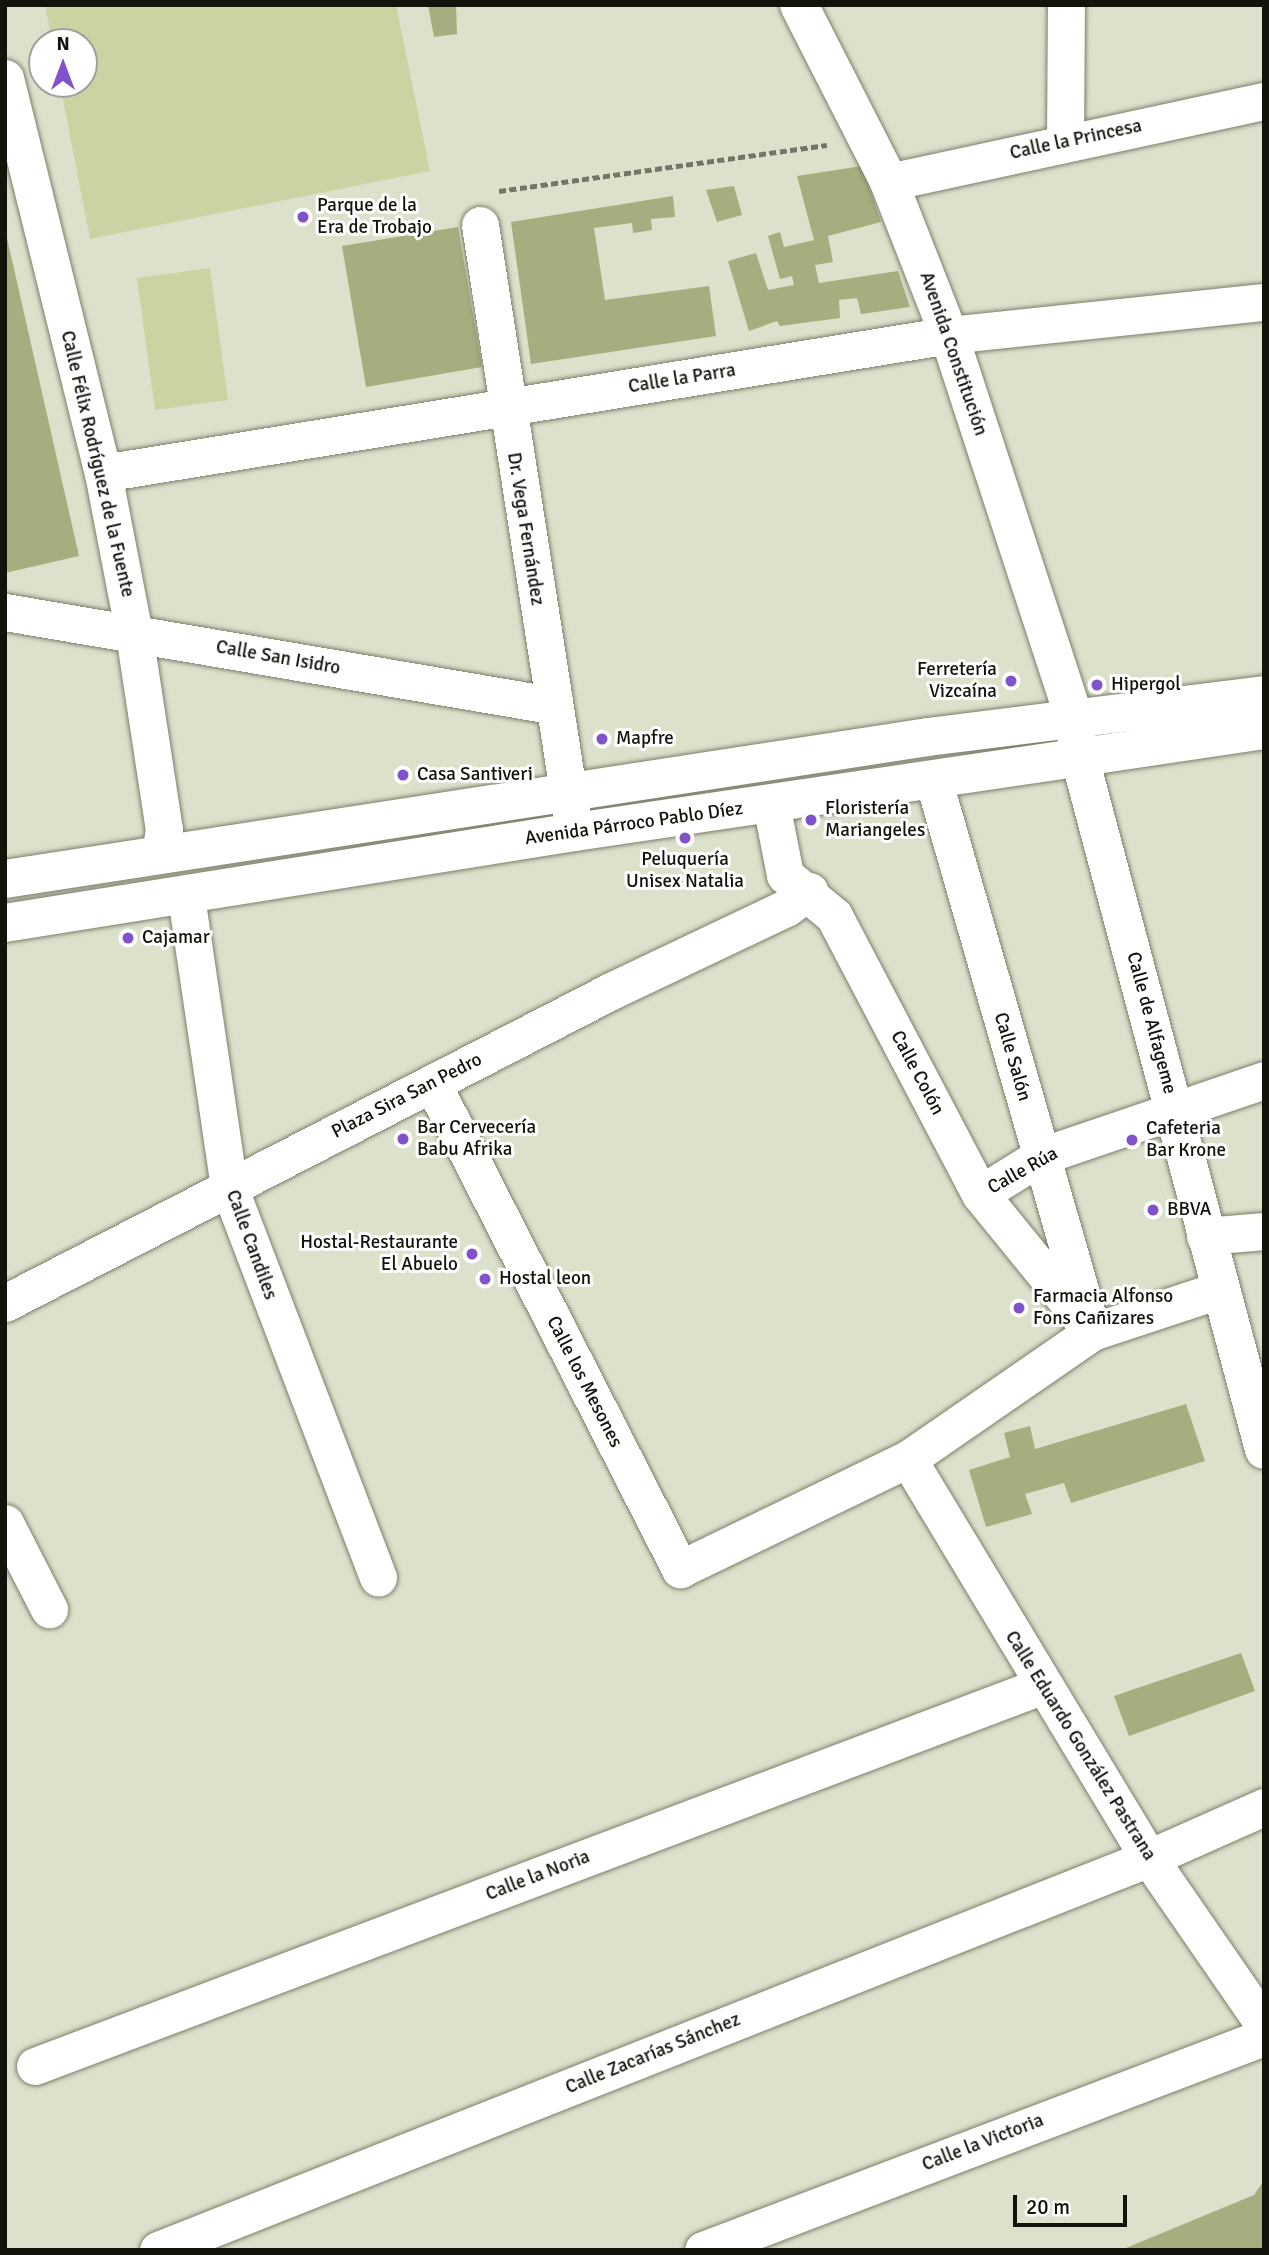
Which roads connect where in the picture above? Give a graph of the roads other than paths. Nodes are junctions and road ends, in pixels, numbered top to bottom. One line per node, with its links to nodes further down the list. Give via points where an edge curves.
1 (799, 5): 7 (main road, Avenida Constitución)
2 (1066, 5): 5 (street)
3 (5, 78): 6 (street, Calle Félix Rodríguez de la Fuente)
4 (1264, 101): 5 (street, Calle la Princesa)
5 (1065, 141): 7 (street, Calle la Princesa)
6 (17, 170): 12 (street, Calle Félix Rodríguez de la Fuente)
7 (889, 182): 10 (main road, Avenida Constitución)
8 (480, 225): 11 (street, Dr. Vega Fernández)
9 (1264, 302): 10 (street, Calle la Parra)
10 (949, 335): 11 (street, Calle la Parra); 17 (main road, Avenida Constitución)
11 (506, 408): 12 (street, Calle la Parra); 16 (street, Dr. Vega Fernández)
12 (103, 473): 14 (street, Calle Félix Rodríguez de la Fuente)
13 (5, 612): 14 (street, Calle San Isidro)
14 (134, 634): 16 (street, Calle San Isidro); 24 (street, Calle Félix Rodríguez de la Fuente, via 164,829)
15 (1264, 695): 17 (main road, Avenida Párroco Pablo Díez)
16 (551, 705): 21 (street, Dr. Vega Fernández)
17 (1074, 717): 19 (main road, Calle de Alfageme); 21 (main road, Avenida Párroco Pablo Díez); 22 (main road, via 1014,745 800,779)
18 (1264, 730): 19 (main road, Avenida Párroco Pablo Díez)
19 (1079, 755): 20 (main road, Avenida Párroco Pablo Díez); 31 (main road, Calle de Alfageme)
20 (934, 782): 22 (main road, Avenida Párroco Pablo Díez); 32 (street, Calle Salón)
21 (565, 793): 23 (street, Dr. Vega Fernández); 24 (main road, Avenida Párroco Pablo Díez)
22 (771, 804): 23 (main road, Avenida Párroco Pablo Díez); 26 (street, Calle Colón, via 785,876)
23 (575, 832): 27 (main road, Avenida Párroco Pablo Díez)
24 (160, 855): 25 (main road, Avenida Párroco Pablo Díez)
25 (5, 879)
26 (809, 891): 30 (street, Plaza Sira San Pedro, via 786,908); 34 (street, Calle Colón, via 834,916)
27 (186, 896): 28 (main road, Avenida Párroco Pablo Díez); 33 (street, Calle Candiles)
28 (5, 923)
29 (1264, 1080): 31 (street, Calle Rúa)
30 (432, 1083): 33 (street, Plaza Sira San Pedro); 41 (street, Calle los Mesones, via 680,1569)
31 (1173, 1109): 32 (street, Calle Rúa); 36 (main road, Calle de Alfageme)
32 (1041, 1156): 34 (street, Calle Rúa); 39 (street, Calle Salón)
33 (229, 1187): 38 (street, Plaza Sira San Pedro); 43 (street, Calle Candiles)
34 (980, 1194): 39 (street, Calle Colón)
35 (1264, 1231): 36 (street)
36 (1205, 1236): 37 (main road, Calle de Alfageme)
37 (1219, 1290): 39 (street); 40 (main road, Calle de Alfageme)
38 (5, 1303)
39 (1092, 1332): 41 (street)
40 (1264, 1450)
41 (908, 1459): 45 (street, Calle Eduardo González Pastrana)
42 (5, 1523): 44 (street)
43 (378, 1578)
44 (49, 1609)
45 (1041, 1686): 47 (street, Calle Eduardo González Pastrana); 51 (street, Calle la Noria)
46 (1264, 1807): 47 (street, Calle Zacarías Sánchez)
47 (1149, 1858): 48 (street, Calle Eduardo González Pastrana); 52 (street, Calle Zacarías Sánchez)
48 (1250, 1980): 49 (street, Calle Eduardo González Pastrana)
49 (1264, 2025)
50 (1264, 2037): 53 (street, Calle la Victoria)
51 (35, 2066)
52 (158, 2250)
53 (703, 2250)

